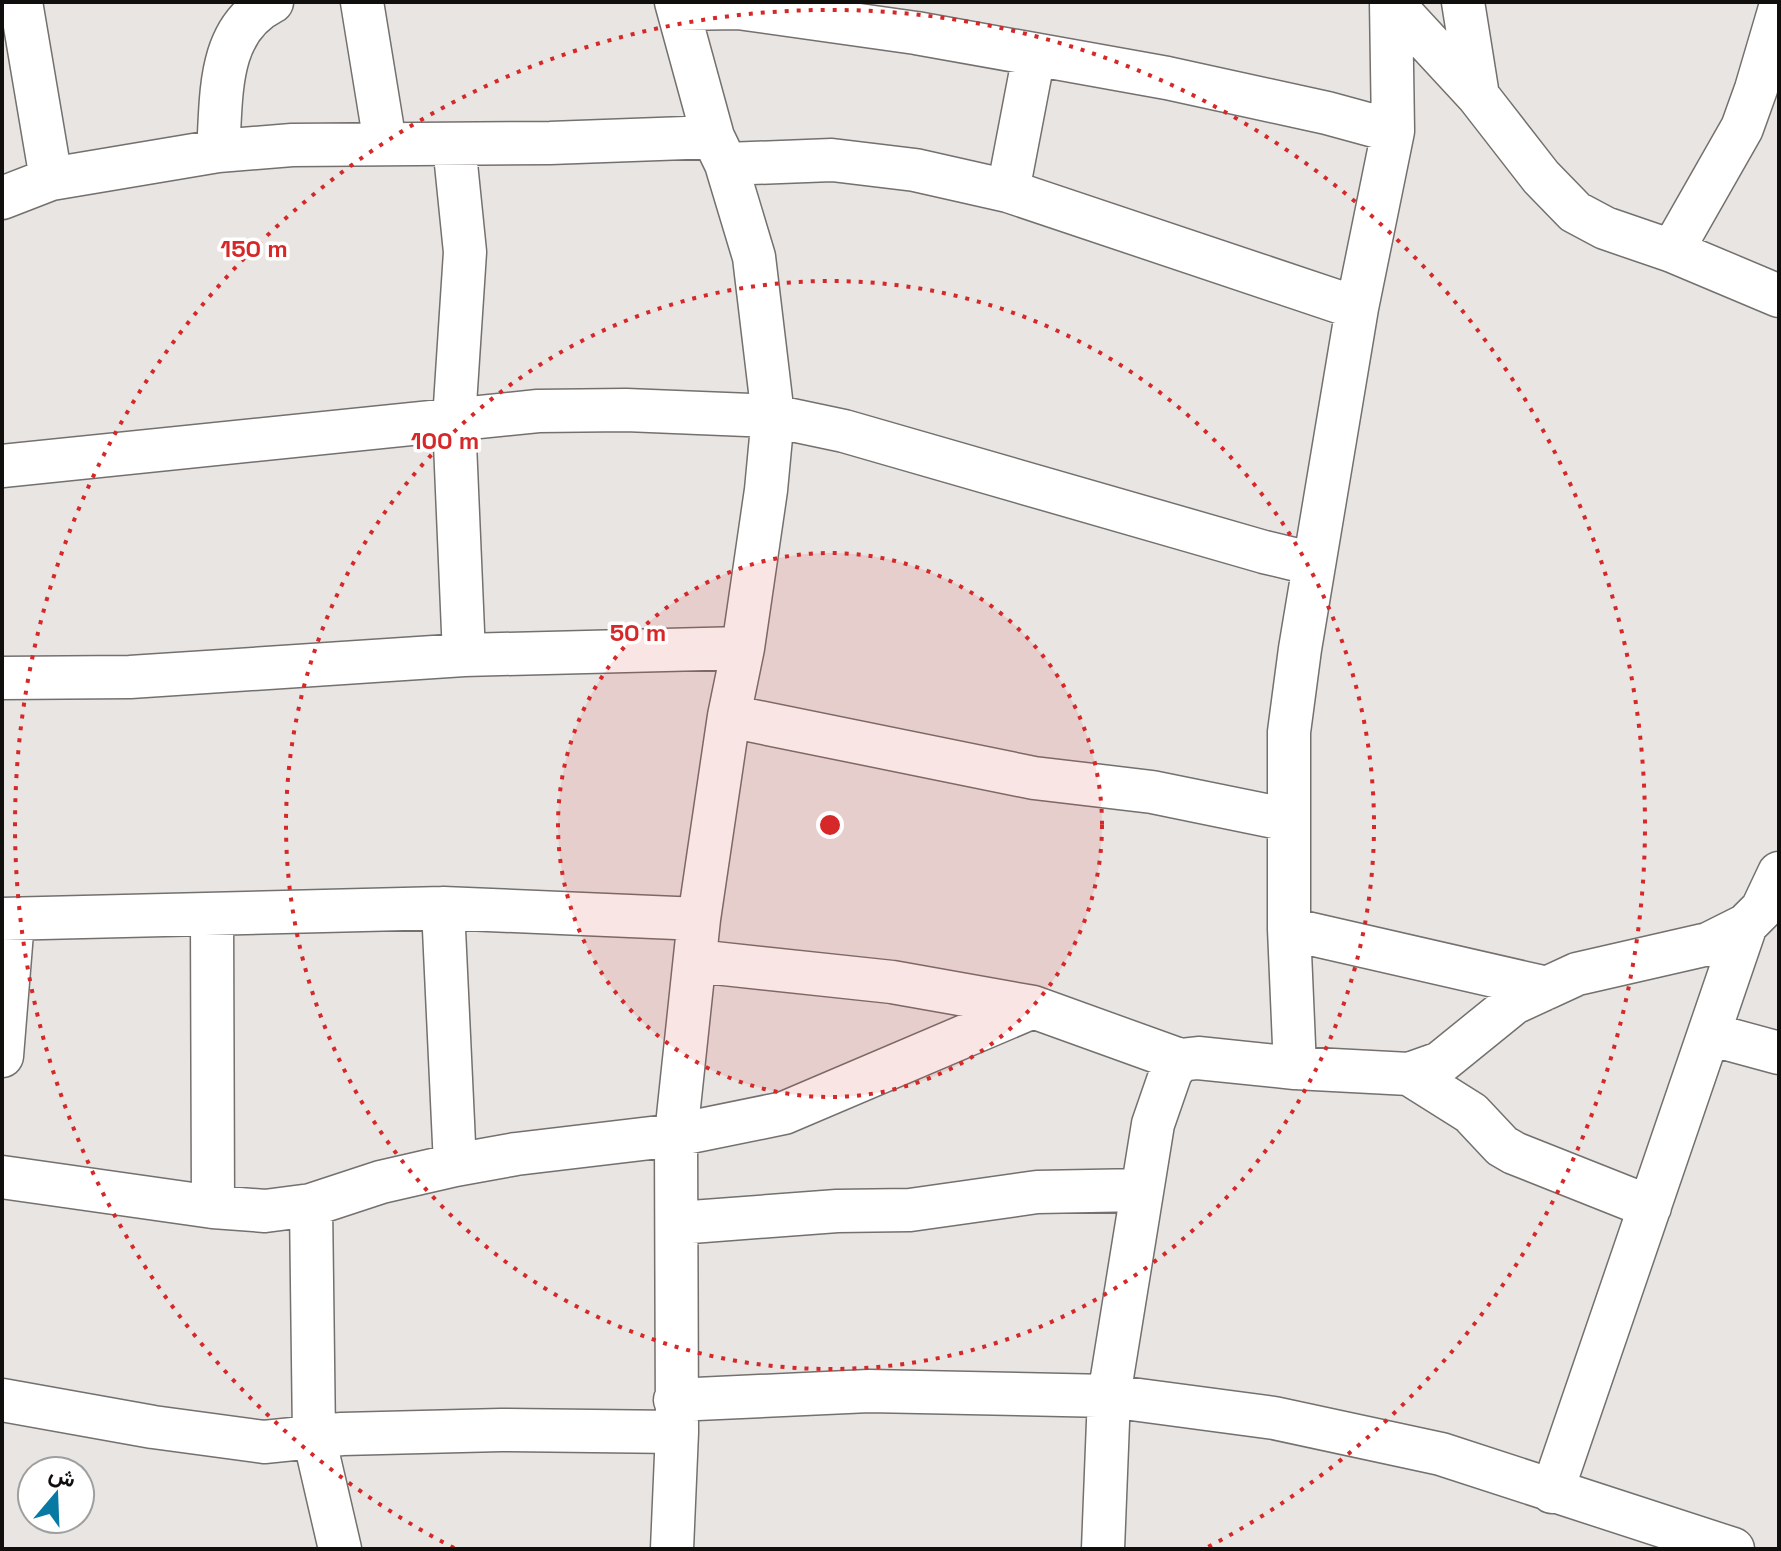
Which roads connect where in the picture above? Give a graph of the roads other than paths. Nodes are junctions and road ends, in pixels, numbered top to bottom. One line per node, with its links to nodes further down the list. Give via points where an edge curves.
1 (21, 2): 15 (street)
2 (272, 2): 14 (street, via 260,8 236,37 226,58)
3 (362, 2): 11 (street)
4 (1391, 2): 9 (street); 10 (street)
5 (1463, 2): 9 (street)
6 (677, 6): 8 (street, via 738,8); 13 (street)
7 (1779, 11): 18 (street, via 1742,128)
8 (1034, 55): 10 (street, via 1167,78); 16 (street)
9 (1478, 96): 18 (street, via 1575,212)
10 (1393, 131): 20 (street)
11 (385, 143): 12 (street); 14 (street)
12 (454, 144): 13 (street); 22 (street, via 465,252)
13 (720, 150): 16 (street, via 915,170); 21 (street, via 754,257)
14 (218, 151): 15 (street)
15 (51, 179): 17 (street)
16 (1008, 191): 20 (street)
17 (2, 198)
18 (1672, 251): 19 (street)
19 (1779, 296)
20 (1357, 308): 24 (street)
21 (773, 416): 22 (street, via 567,411); 24 (street, via 844,431); 25 (street)
22 (454, 420): 23 (street); 26 (street)
23 (2, 466)
24 (1314, 564): 29 (street, via 1289,732)
25 (743, 648): 26 (street); 28 (street)
26 (464, 655): 27 (street, via 130,677)
27 (2, 678)
28 (729, 716): 29 (street, via 1034,778 1152,792); 33 (street)
29 (1289, 820): 35 (street)
30 (1767, 907): 37 (street, via 1708,944 1577,974); 39 (street)
31 (443, 908): 32 (street); 33 (street); 46 (street)
32 (212, 915): 34 (street); 50 (street)
33 (699, 919): 36 (street)
34 (7, 920): 41 (street)
35 (1289, 929): 37 (street); 43 (street)
36 (696, 961): 38 (street, via 892,982); 45 (street)
37 (1547, 988): 44 (street, via 1514,1003 1440,1063)
38 (1033, 1007): 42 (street); 45 (street, via 784,1113)
39 (1709, 1034): 40 (street); 51 (street)
40 (1779, 1053)
41 (2, 1056)
42 (1180, 1060): 43 (street); 48 (street, via 1153,1124)
43 (1295, 1068): 44 (street)
44 (1409, 1074): 51 (street, via 1471,1113 1514,1153)
45 (676, 1135): 46 (street); 52 (street)
46 (455, 1165): 49 (street)
47 (2, 1177): 50 (street)
48 (1142, 1190): 52 (street, via 1037,1192 910,1210); 53 (street)
49 (311, 1205): 50 (street, via 265,1211); 56 (street)
50 (213, 1207)
51 (1650, 1207): 57 (street)
52 (678, 1223): 55 (street)
53 (1109, 1396): 55 (street, via 869,1391); 57 (street, via 1274,1418 1426,1451); 60 (street)
54 (2, 1400): 56 (street, via 264,1442)
55 (676, 1416): 56 (street); 59 (street)
56 (314, 1437): 58 (street)
57 (1552, 1492): 61 (street)
58 (340, 1549)
59 (672, 1549)
60 (1103, 1549)
61 (1733, 1549)

